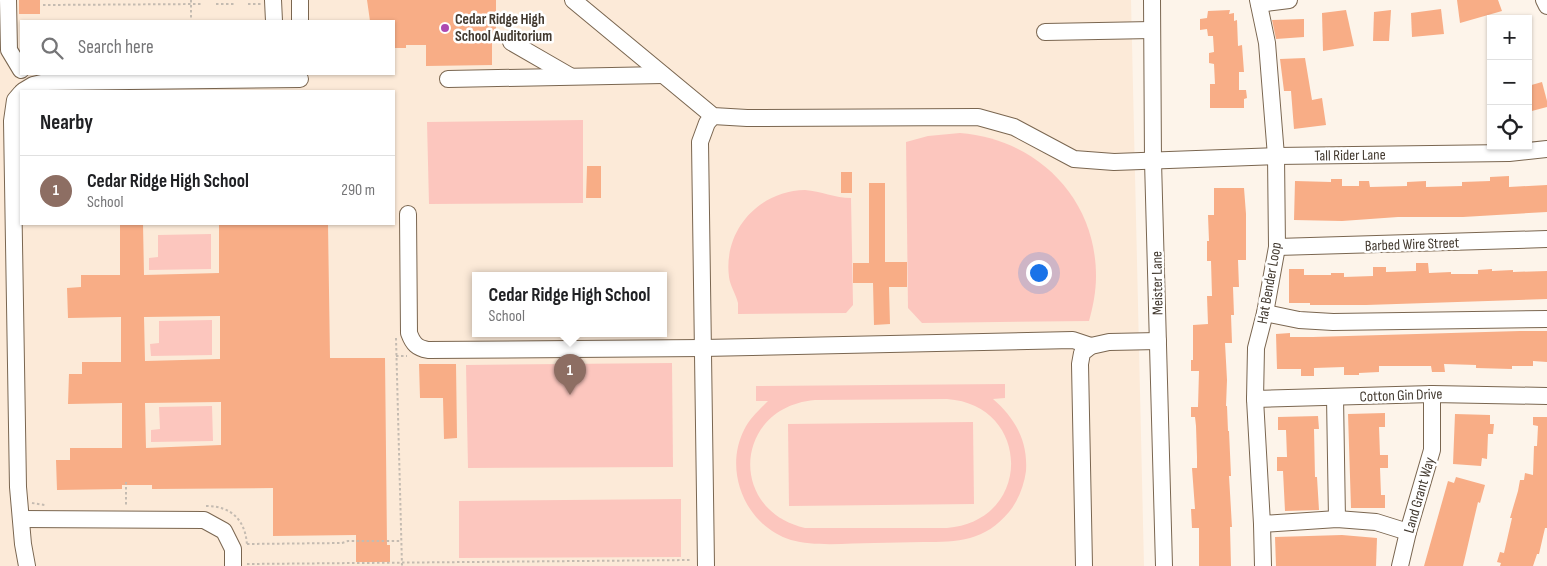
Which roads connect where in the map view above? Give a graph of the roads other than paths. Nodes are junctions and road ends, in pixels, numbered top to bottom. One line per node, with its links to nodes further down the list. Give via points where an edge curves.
1 (8, 0): 15 (street, via 8,50)
2 (300, 0): 11 (street)
3 (573, 0): 16 (street)
4 (1152, 0): 12 (street, Meister Lane)
5 (1289, 0): 8 (street)
6 (1544, 0): 9 (street)
7 (270, 2): 10 (street)
8 (1259, 2): 26 (street, Hat Bender Loop, via 1267,43)
9 (1547, 6)
10 (274, 20)
11 (300, 20)
12 (1152, 30): 13 (street); 27 (street, Meister Lane)
13 (1045, 32)
14 (511, 42): 18 (street)
15 (20, 68)
16 (663, 75): 18 (street); 23 (street)
17 (274, 76): 20 (street); 21 (street, via 46,82)
18 (570, 76): 19 (street)
19 (448, 78)
20 (300, 81)
21 (25, 86)
22 (20, 93): 25 (street, via 13,111)
23 (713, 116): 27 (street, Tall Rider Lane, via 978,117 1014,127 1074,159); 35 (street, via 700,142)
24 (1547, 149): 26 (street, Tall Rider Lane)
25 (17, 153): 40 (street, via 18,487)
26 (1276, 156): 27 (street, Tall Rider Lane); 30 (street, Hat Bender Loop)
27 (1154, 161): 33 (street, Meister Lane)
28 (408, 214): 35 (street, via 408,334 420,348)
29 (1547, 239): 30 (street, Barbed Wire Street)
30 (1277, 247): 31 (street, Hat Bender Loop)
31 (1265, 313): 32 (street, via 1298,320 1333,322); 39 (street, Hat Bender Loop, via 1256,348)
32 (1547, 319)
33 (1158, 340): 34 (street); 48 (street, Meister Lane)
34 (1091, 346): 35 (street, via 1073,340); 47 (street, via 1082,353 1080,364)
35 (703, 348): 44 (street)
36 (1432, 394): 37 (street, Cotton Gin Drive); 38 (street, Cotton Gin Drive); 43 (street, Land Grant Way, via 1432,450)
37 (1547, 396)
38 (1335, 397): 39 (street, Cotton Gin Drive); 41 (street)
39 (1255, 399): 42 (street, Hat Bender Loop)
40 (21, 519): 45 (street, via 204,520 224,531); 46 (street)
41 (1337, 520): 42 (street); 43 (street, via 1376,522)
42 (1262, 524): 49 (street, Hat Bender Loop)
43 (1408, 532): 50 (street, Land Grant Way)
44 (706, 563)
45 (240, 565)
46 (27, 566)
47 (1084, 566)
48 (1164, 566)
49 (1263, 566)
50 (1400, 566)

